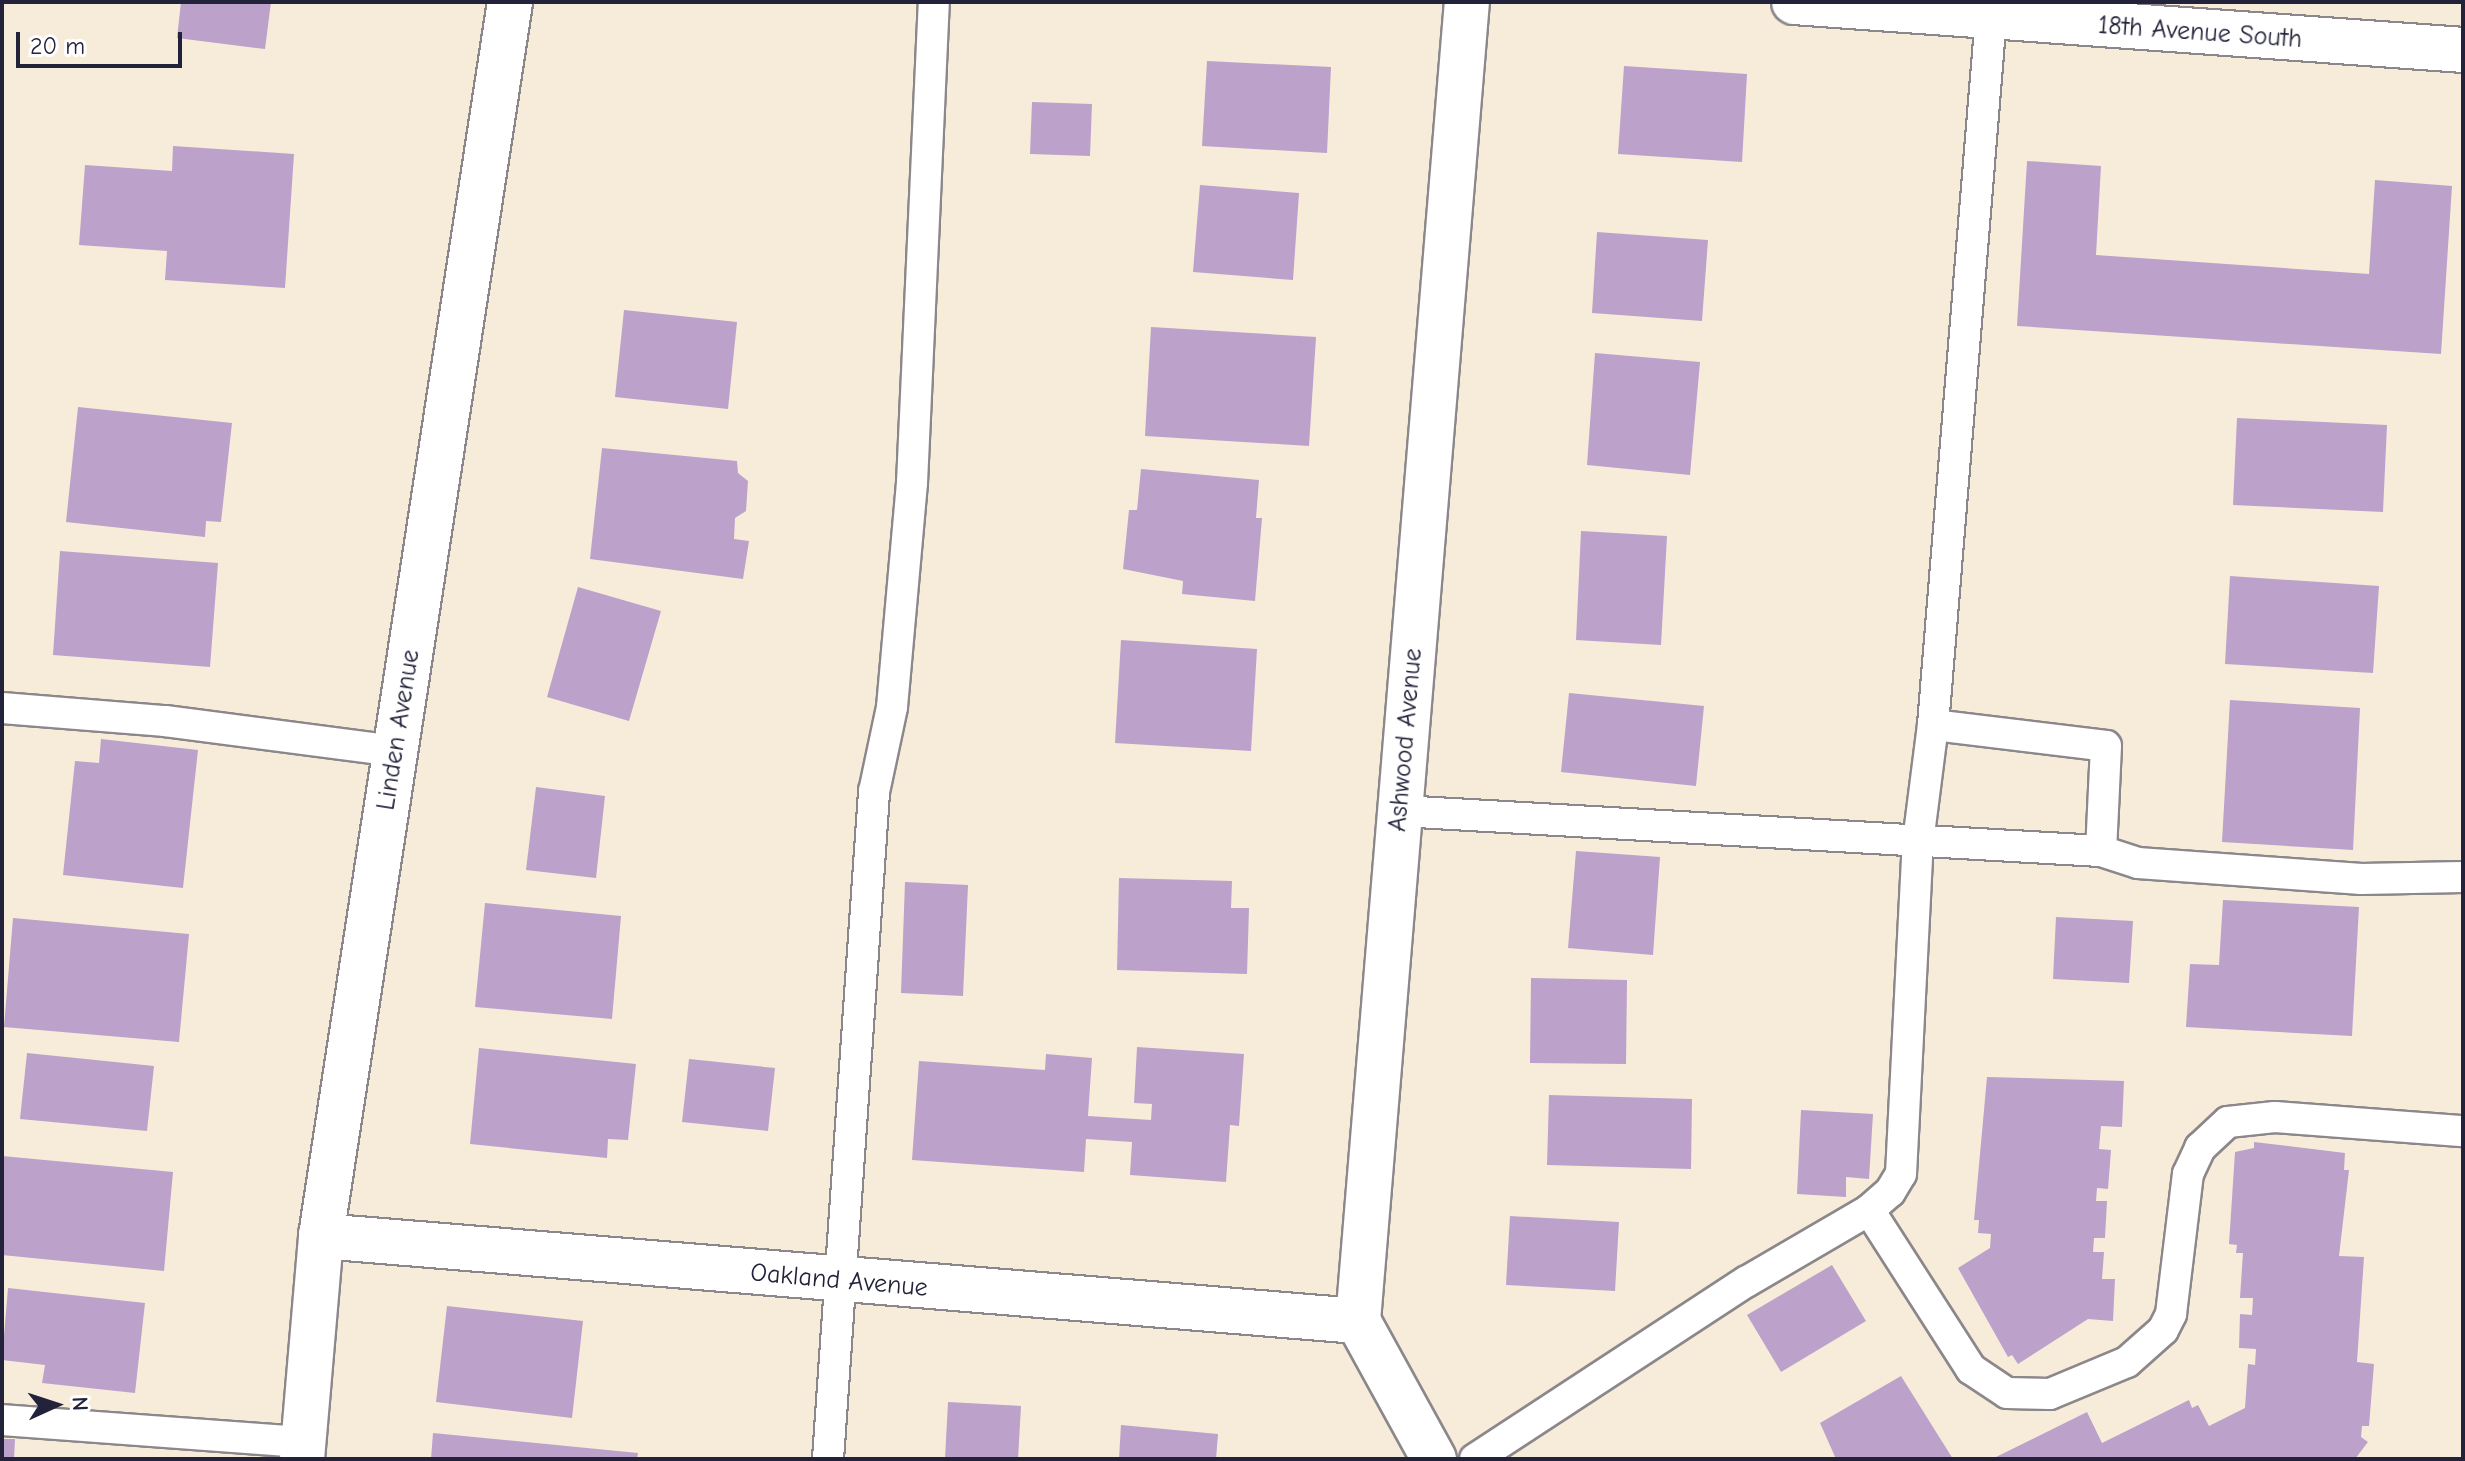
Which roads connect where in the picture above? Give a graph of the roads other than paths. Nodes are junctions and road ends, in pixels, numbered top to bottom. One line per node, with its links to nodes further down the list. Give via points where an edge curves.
1 (510, 2): 10 (street, Linden Avenue)
2 (934, 2): 18 (lane, via 912,483 892,707 874,792)
3 (1467, 2): 11 (street, Ashwood Avenue)
4 (1794, 2): 6 (street, 18th Avenue South)
5 (2054, 12): 6 (street, 18th Avenue South); 7 (street, 18th Avenue South)
6 (1991, 17): 9 (lane)
7 (2463, 50)
8 (2, 708): 10 (lane, via 165,721)
9 (1933, 725): 12 (lane); 13 (lane, via 2106,746)
10 (396, 751): 17 (street, Linden Avenue)
11 (1400, 811): 12 (lane); 19 (street, Ashwood Avenue)
12 (1918, 842): 13 (lane); 16 (lane, via 1901,1174)
13 (2101, 851): 14 (lane, via 2154,864 2361,879)
14 (2463, 877)
15 (2463, 1131): 16 (lane, via 2275,1117 2228,1122 2200,1148 2188,1174 2171,1314 2163,1330 2127,1362 2050,1394 2007,1393 1971,1369)
16 (1869, 1210): 24 (lane, via 1746,1282)
17 (321, 1236): 18 (street, Oakland Avenue); 21 (street, Linden Avenue)
18 (841, 1282): 19 (street, Oakland Avenue); 22 (lane)
19 (1358, 1321): 23 (street)
20 (2, 1420): 21 (lane)
21 (303, 1451)
22 (828, 1459)
23 (1434, 1459)
24 (1475, 1459)

